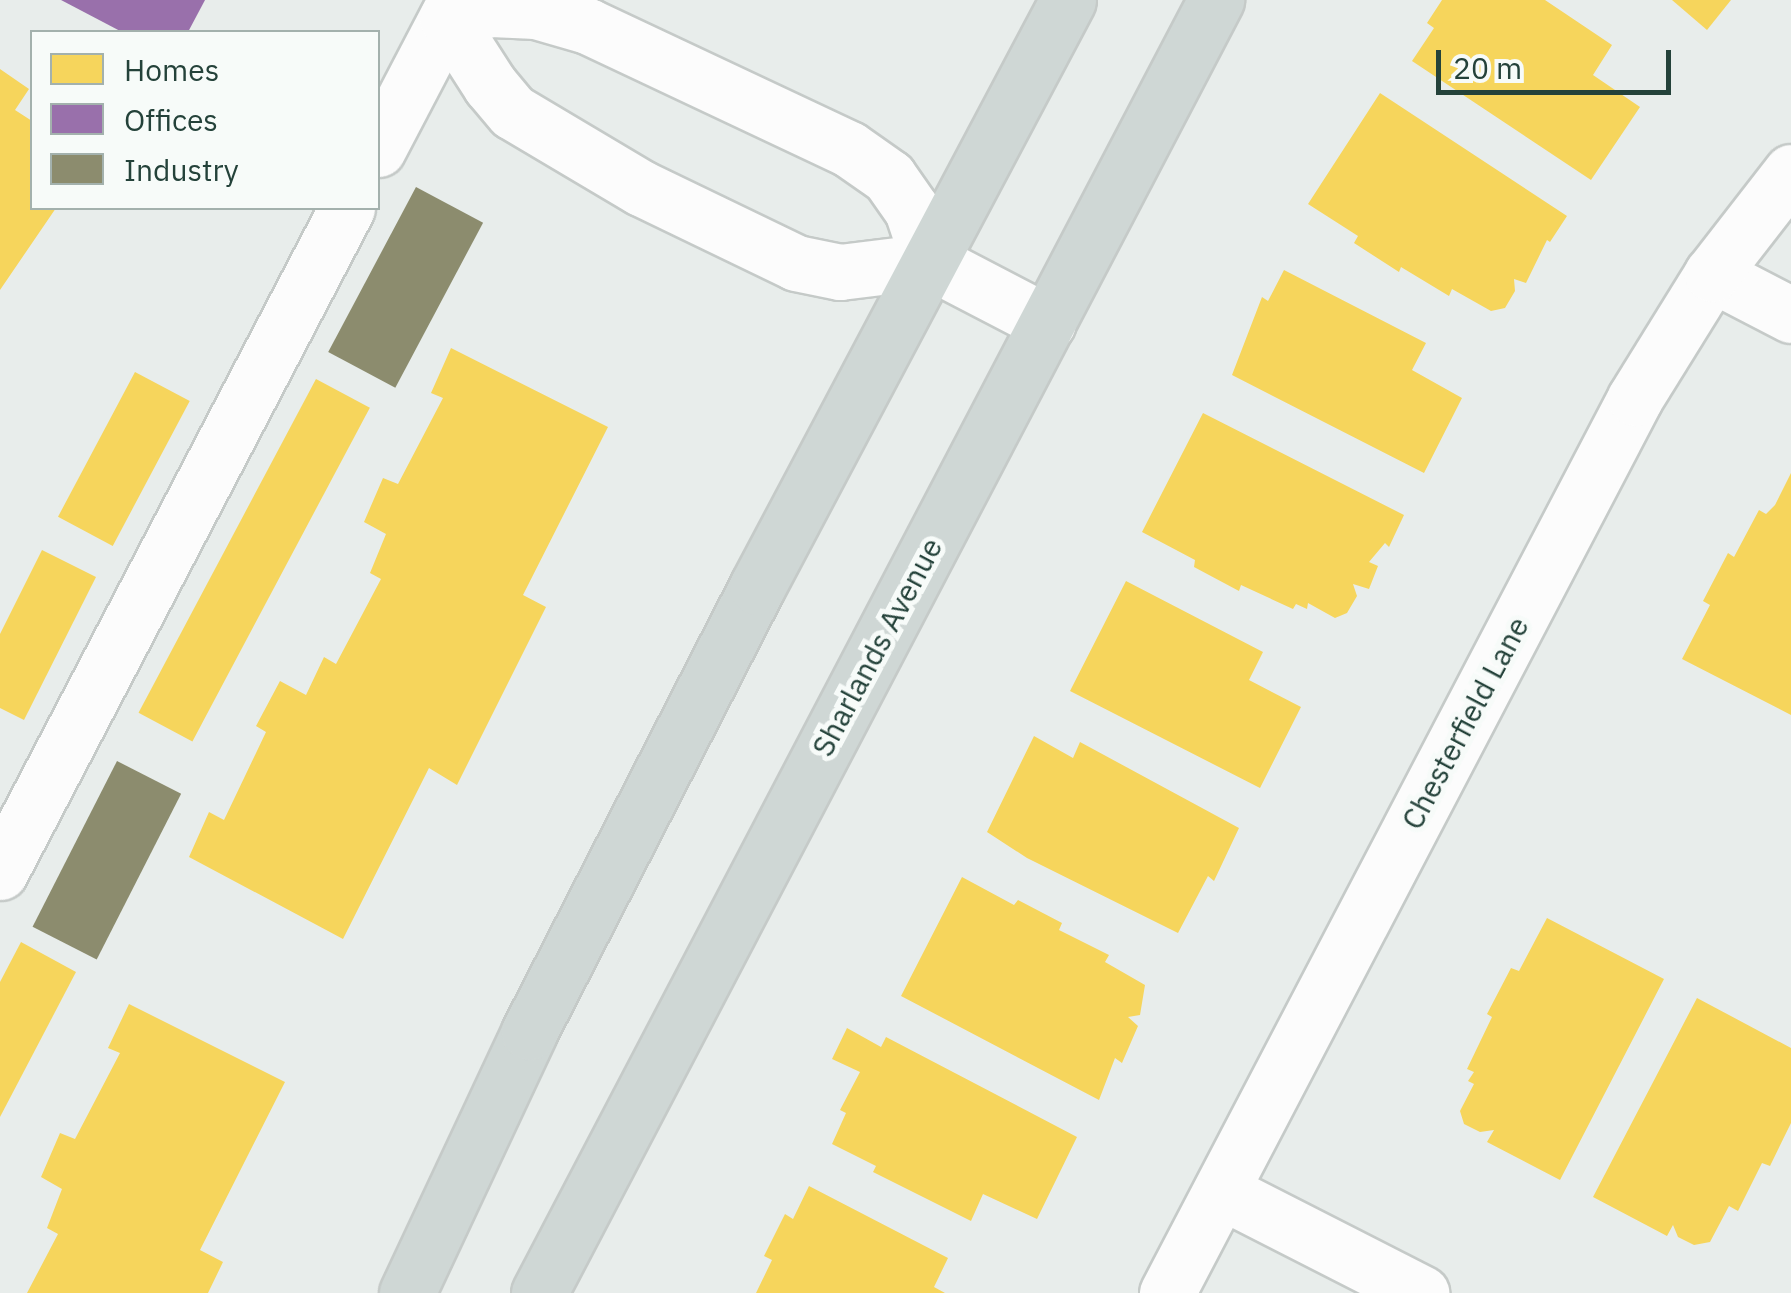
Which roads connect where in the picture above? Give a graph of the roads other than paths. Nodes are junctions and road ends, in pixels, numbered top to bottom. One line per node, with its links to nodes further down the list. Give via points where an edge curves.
1 (1068, 0): 7 (main road)
2 (1216, 0): 10 (main road, Sharlands Avenue)
3 (451, 9): 4 (street); 7 (street, via 536,10 588,26 849,149 890,177 912,210); 7 (street, via 490,85 513,112 641,188 796,262 840,272)
4 (380, 145)
5 (1791, 172): 8 (street, Chesterfield Lane)
6 (346, 210): 11 (street)
7 (929, 261): 10 (street); 13 (main road, via 537,1016)
8 (1712, 274): 9 (street); 12 (street, Chesterfield Lane, via 1610,444)
9 (1791, 314)
10 (1048, 323): 14 (main road, Sharlands Avenue)
11 (0, 872)
12 (1220, 1191): 15 (street, Chesterfield Lane); 16 (street)
13 (407, 1293)
14 (539, 1293)
15 (1168, 1293)
16 (1421, 1293)

